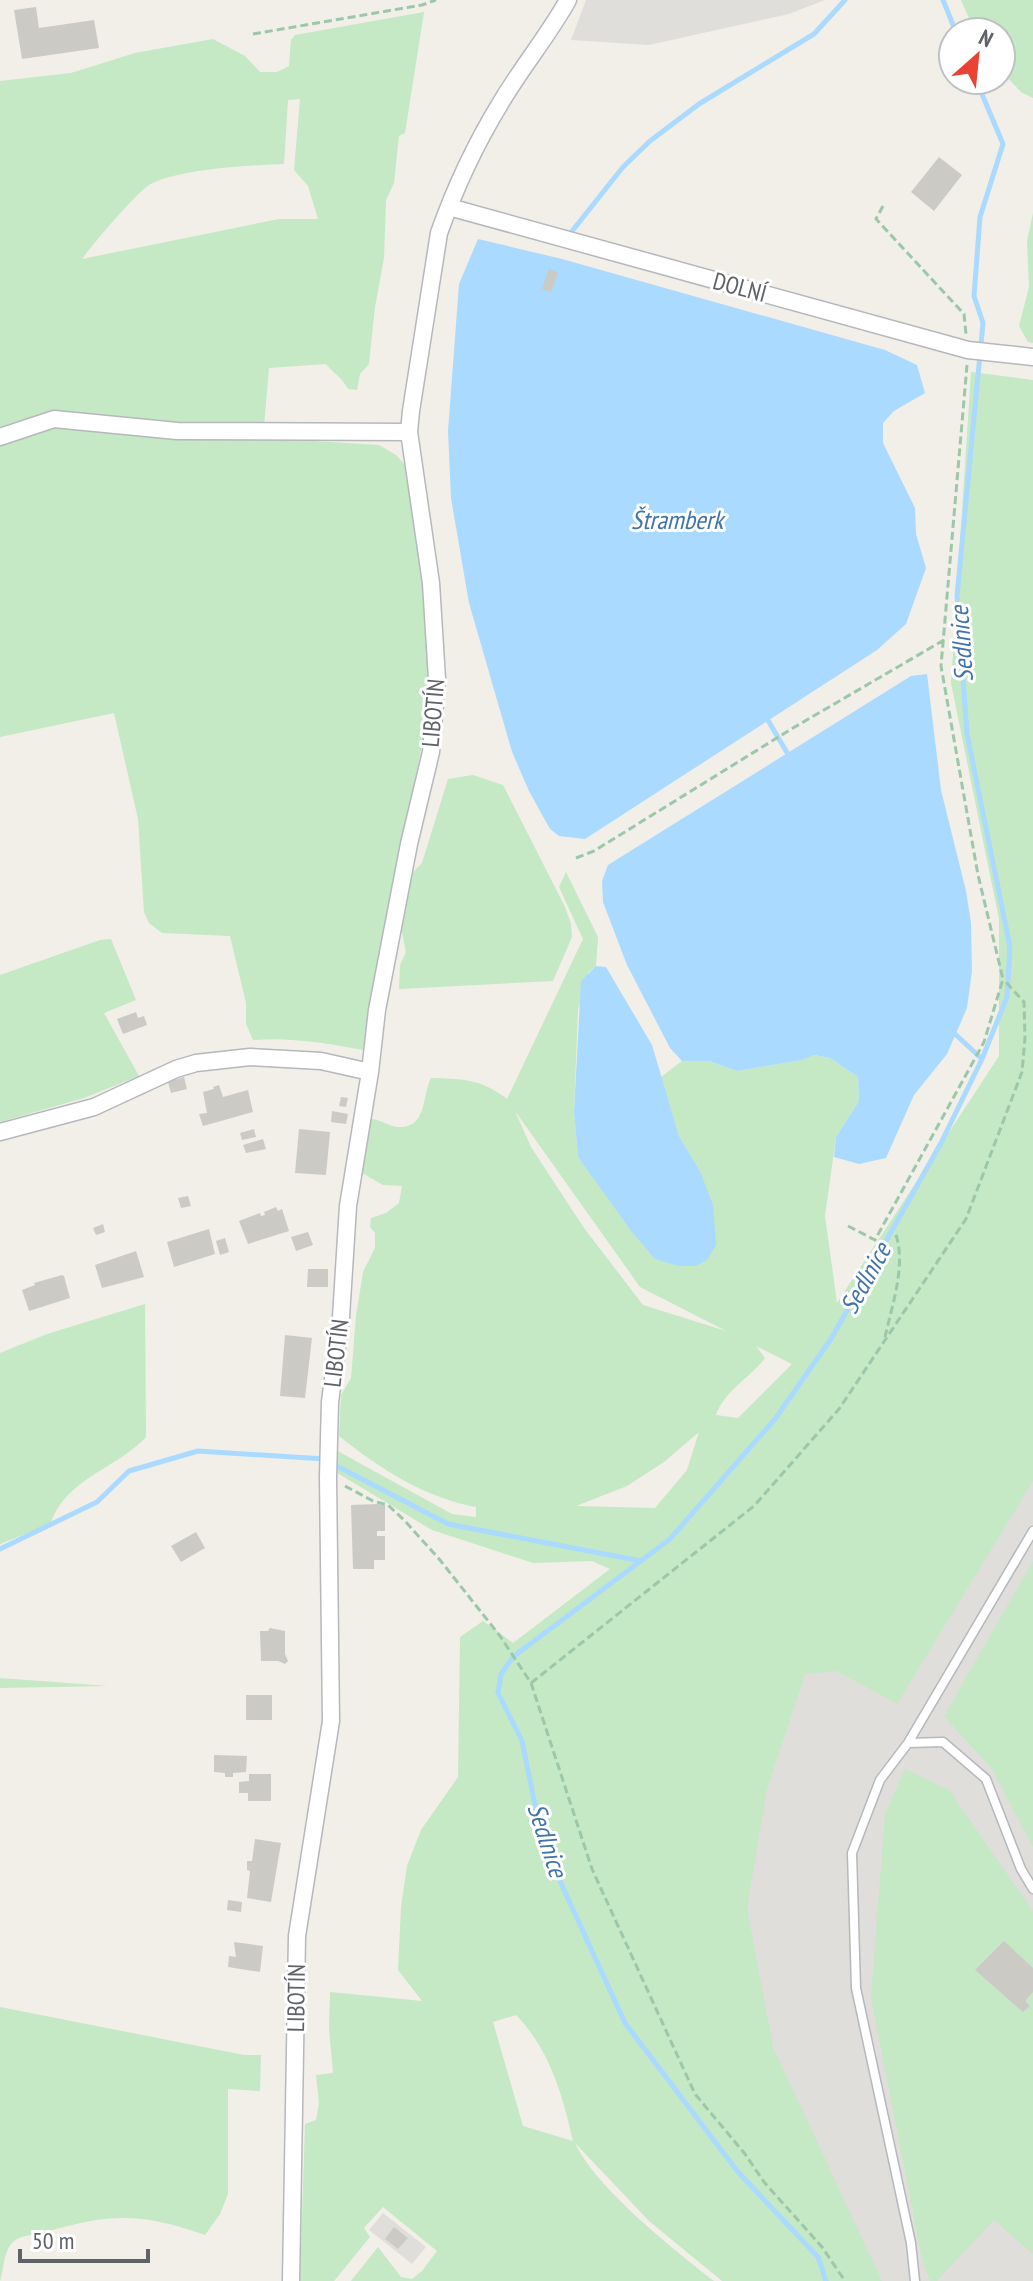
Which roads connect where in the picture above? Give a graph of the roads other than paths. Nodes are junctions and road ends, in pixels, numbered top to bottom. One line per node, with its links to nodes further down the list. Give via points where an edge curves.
1 (568, 0): 2 (street, LIBOTÍN, via 500,103)
2 (449, 207): 3 (street, DOLNÍ, via 968,350); 4 (street, LIBOTÍN, via 439,233)
3 (1033, 357)
4 (409, 432): 5 (street, via 177,431 54,419); 6 (street, LIBOTÍN, via 431,583 437,679 431,752 377,1010)
5 (0, 437)
6 (370, 1072): 7 (street, via 321,1061 250,1057 196,1063 94,1107); 11 (street, LIBOTÍN, via 348,1206 330,1402 331,1721 297,1936)
7 (0, 1132)
8 (1033, 1531): 9 (lane)
9 (908, 1743): 10 (lane, via 943,1742 986,1779); 12 (lane, via 880,1780 852,1853 856,1988)
10 (1033, 1889)
11 (291, 2281)
12 (915, 2281)

